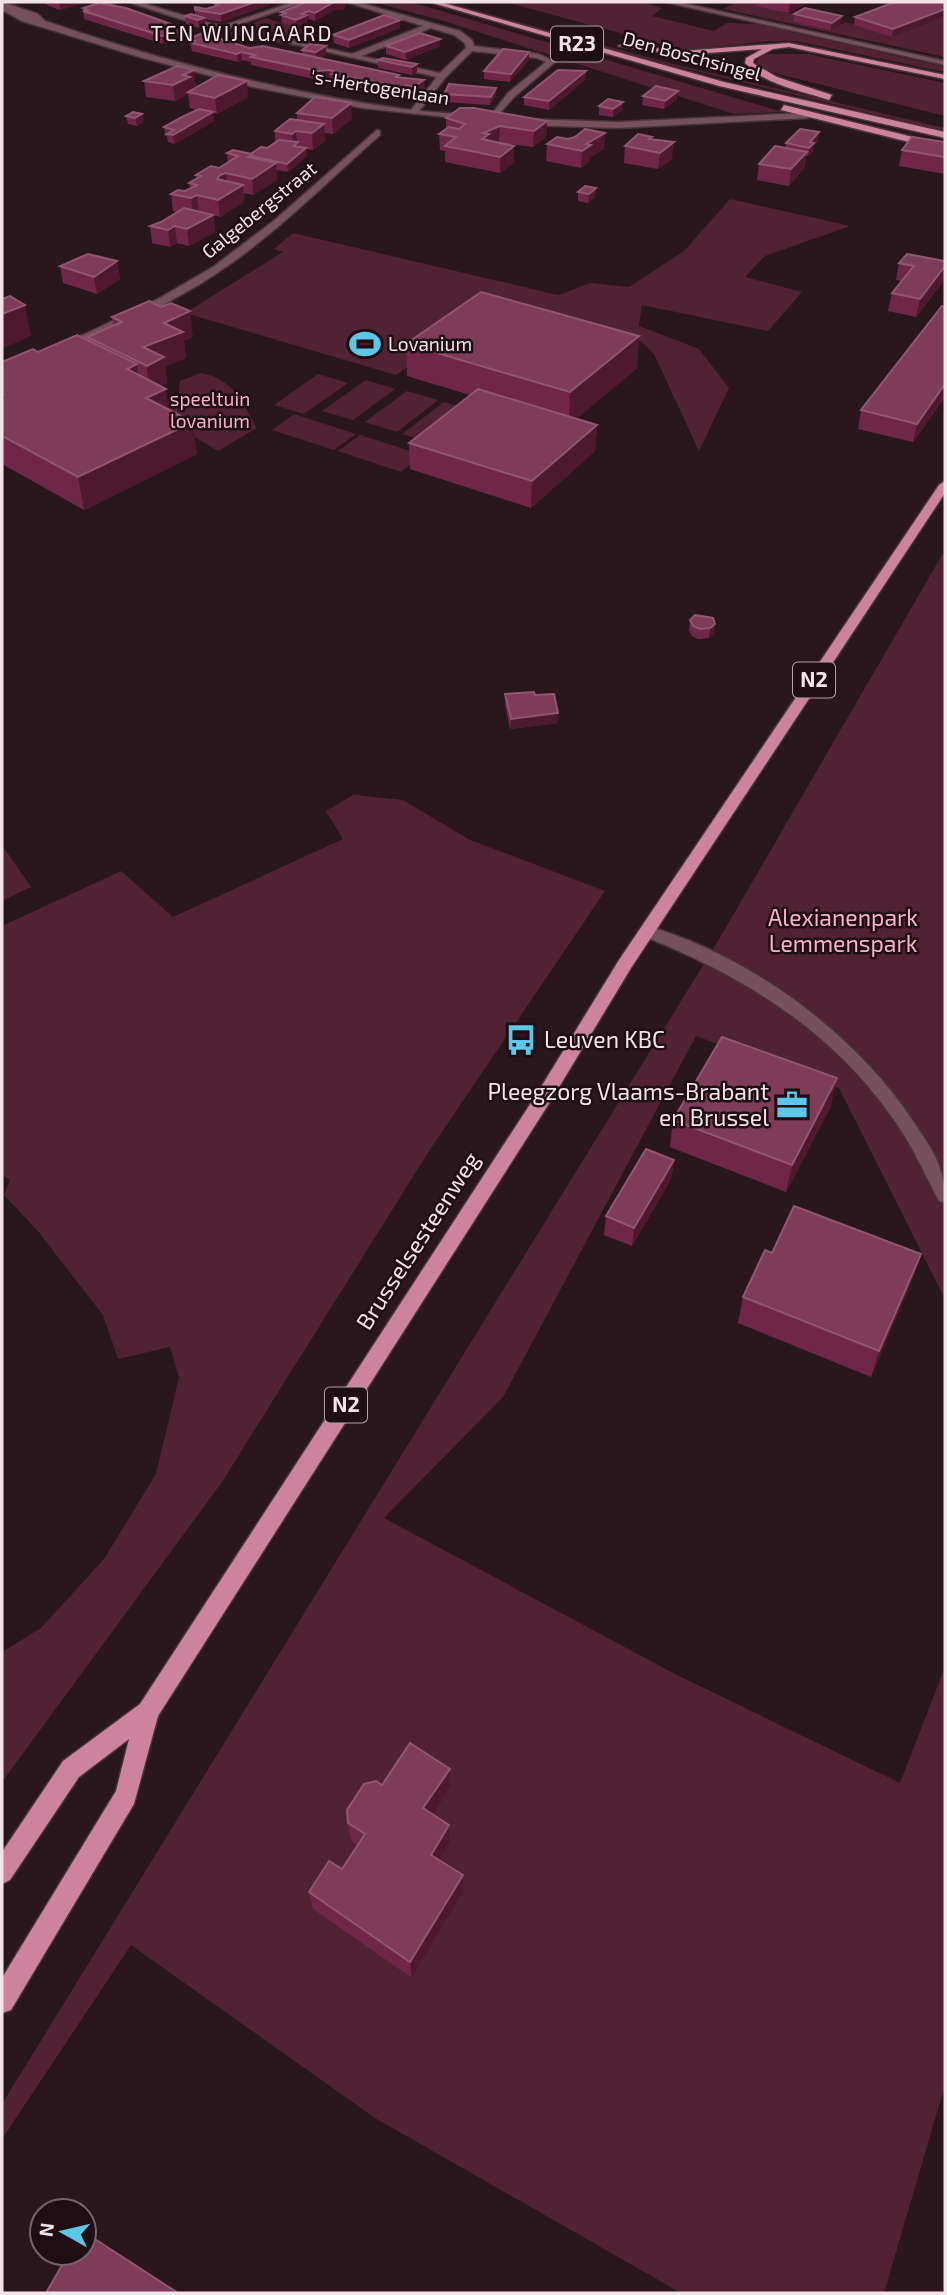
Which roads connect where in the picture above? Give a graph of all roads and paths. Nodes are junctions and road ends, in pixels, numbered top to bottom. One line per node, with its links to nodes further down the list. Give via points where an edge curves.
1 (113, 2): 9 (street)
2 (132, 2): 3 (street, via 226,27)
3 (300, 2)
4 (351, 2): 10 (street)
5 (433, 2): 21 (main road, Den Boschsingel / R23)
6 (467, 2): 12 (main road, Den Boschsingel / R23)
7 (669, 2): 17 (street)
8 (2, 5): 29 (street, 's-Hertogenlaan, via 25,19 170,64)
9 (99, 6)
10 (432, 25): 13 (street, via 465,37); 15 (street)
11 (292, 43): 15 (street)
12 (622, 46): 14 (main road, via 681,54 769,45); 16 (main road, Den Boschsingel / R23)
13 (470, 48): 18 (street); 26 (street, via 539,56 551,62 510,95)
14 (808, 48): 19 (main road); 22 (main road, via 767,50 754,54 749,63 761,74)
15 (351, 57): 18 (street)
16 (687, 63)
17 (945, 63)
18 (442, 76): 24 (street)
19 (945, 77)
20 (752, 79): 22 (main road, Den Boschsingel)
21 (722, 84): 25 (main road); 30 (main road, Den Boschsingel / R23)
22 (829, 97): 23 (main road, Den Boschsingel)
23 (842, 100)
24 (405, 115): 26 (street, 's-Hertogenlaan); 29 (street, 's-Hertogenlaan)
25 (805, 116): 28 (street, via 618,125); 31 (main road)
26 (492, 119): 27 (street, 's-Hertogenlaan)
27 (505, 120)
28 (518, 121)
29 (382, 122): 32 (street, Galgebergstraat, via 216,269 145,309)
30 (945, 135)
31 (945, 148)
32 (56, 349)
33 (945, 485): 34 (main road, Brusselsesteenweg / N2)
34 (648, 931): 35 (street, via 699,950 784,1001 845,1050 905,1118); 36 (main road, Brusselsesteenweg / N2)
35 (945, 1196)
36 (148, 1712): 37 (main road, Brusselsesteenweg / N2, via 71,1769); 38 (main road, Brusselsesteenweg / N2, via 126,1796)
37 (2, 1872)
38 (2, 2001)

